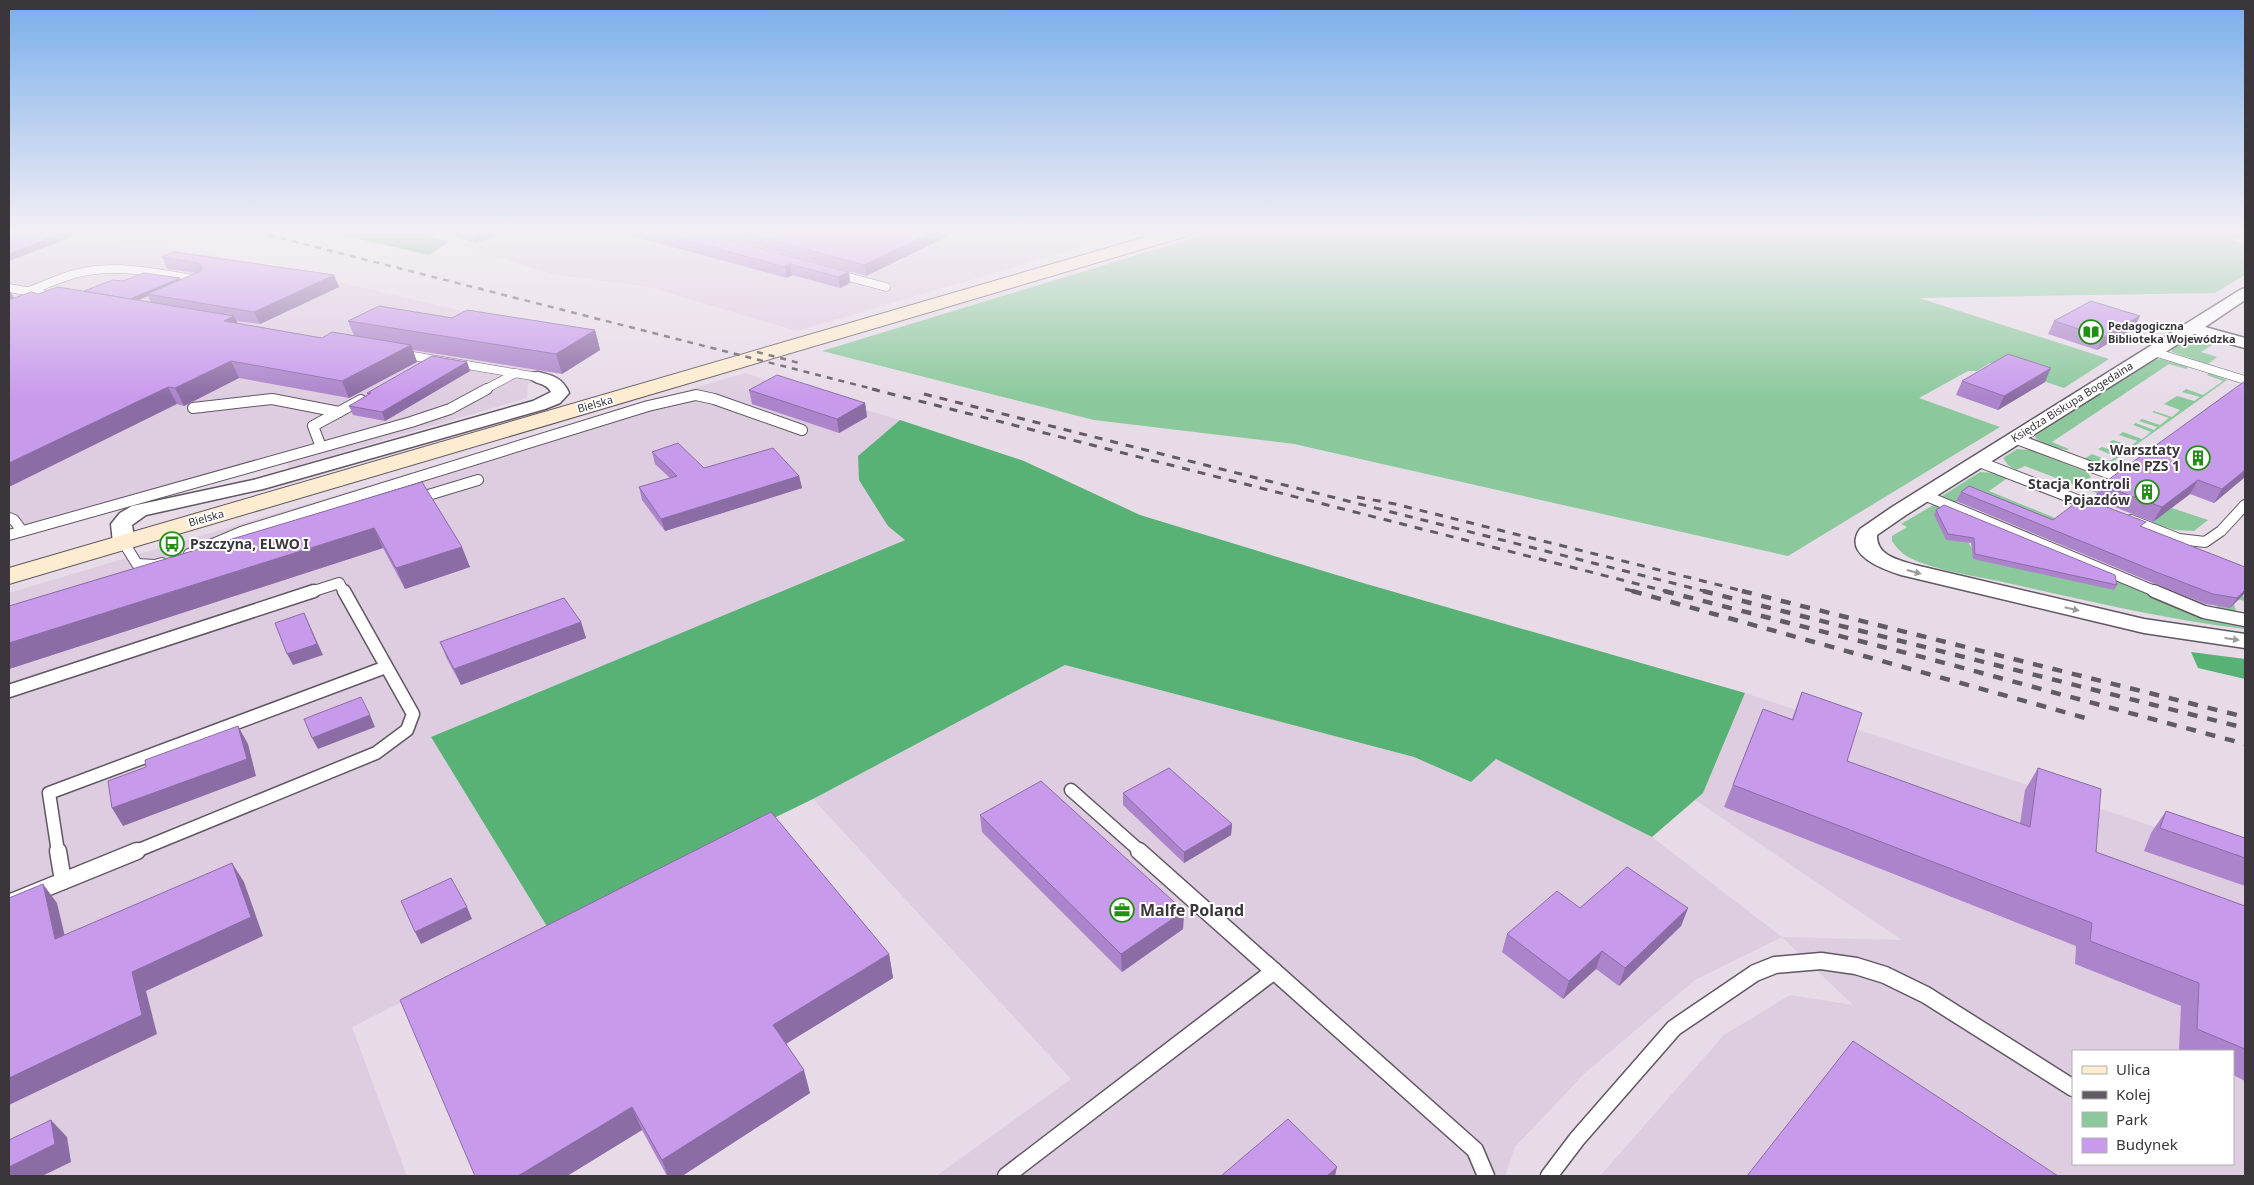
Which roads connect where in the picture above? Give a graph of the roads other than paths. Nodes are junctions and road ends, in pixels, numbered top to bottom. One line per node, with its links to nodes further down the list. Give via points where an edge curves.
1 (37, 287): 4 (lane)
2 (993, 287): 39 (main road, Bielska)
3 (9, 288): 4 (lane)
4 (27, 291): 6 (lane)
5 (2245, 293): 9 (street, Księdza Biskupa Bogedaina)
6 (55, 296): 7 (lane); 8 (lane)
7 (65, 298)
8 (40, 302)
9 (2192, 328): 10 (street); 11 (street, Księdza Biskupa Bogedaina)
10 (2245, 343)
11 (2154, 352): 14 (lane); 24 (street, Księdza Biskupa Bogedaina)
12 (396, 353): 13 (lane)
13 (435, 359): 15 (lane); 17 (lane)
14 (2204, 367): 16 (lane); 19 (lane)
15 (417, 369)
16 (2195, 372)
17 (516, 373): 18 (lane); 25 (lane, via 450,409)
18 (538, 376): 39 (street, via 559,386 560,393 554,399 256,485 139,510 122,524)
19 (2245, 380)
20 (366, 397): 22 (lane)
21 (193, 408): 22 (lane, via 272,399)
22 (340, 412): 25 (lane, via 313,426)
23 (802, 430): 39 (lane, via 696,395 648,406 241,532 155,565 137,564)
24 (2014, 438): 27 (lane); 28 (street, Księdza Biskupa Bogedaina)
25 (321, 447): 37 (lane)
26 (2077, 452): 27 (lane)
27 (2063, 456): 29 (lane)
28 (1977, 461): 31 (street, Księdza Biskupa Bogedaina); 34 (lane)
29 (2113, 475)
30 (478, 480): 32 (lane)
31 (1924, 495): 41 (lane, via 2204,612); 42 (street, Księdza Biskupa Bogedaina, one-way to 42, via 1867,533 1865,542 1869,553 1886,563 1909,570 2144,626)
32 (403, 503)
33 (2245, 505): 35 (lane, via 2215,537 2205,542 2184,541)
34 (2105, 510)
35 (2123, 517)
36 (9, 518): 37 (lane)
37 (22, 531): 38 (lane)
38 (9, 535)
39 (124, 543): 40 (main road, Bielska)
40 (9, 576)
41 (2245, 620)
42 (2245, 641)
43 (386, 667): 44 (lane, via 339,583); 46 (lane, via 413,714 407,730 376,754); 46 (lane, via 49,793)
44 (9, 691)
45 (1071, 790): 48 (lane)
46 (63, 881): 47 (lane)
47 (9, 903)
48 (1274, 971): 50 (lane); 51 (lane, via 1476,1150)
49 (2072, 1087): 52 (lane, via 1926,995 1885,975 1856,966 1821,961 1774,966 1755,973 1674,1028)
50 (1006, 1176)
51 (1486, 1176)
52 (1549, 1176)

